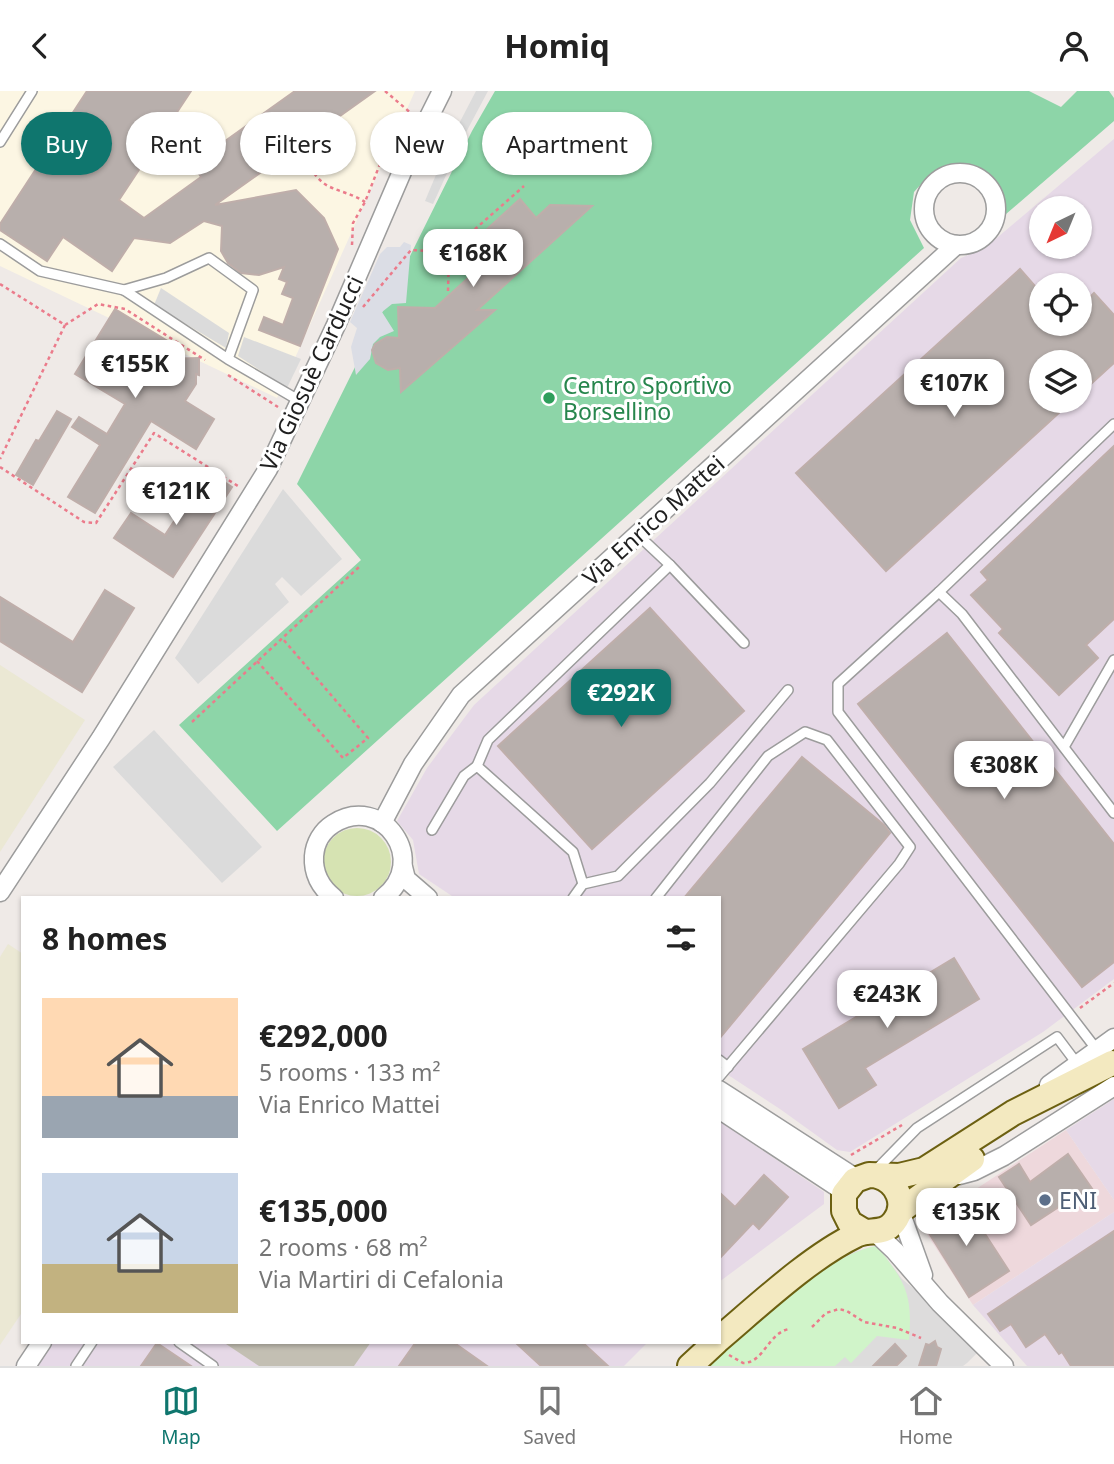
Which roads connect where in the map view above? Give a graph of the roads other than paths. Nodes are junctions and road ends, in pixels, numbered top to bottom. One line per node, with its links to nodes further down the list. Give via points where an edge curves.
1 (32, 91): 3 (lane)
2 (442, 91): 8 (street, Via Giosuè Carducci)
3 (0, 142)
4 (0, 244): 6 (lane, via 40,271)
5 (956, 245): 5 (street, via 968,244 988,231 996,208 987,185 965,174 943,177 924,204 928,226 935,235); 10 (street, Via Enrico Mattei)
6 (124, 290): 7 (lane); 7 (lane, via 166,278 209,258 253,290)
7 (228, 359): 8 (lane)
8 (300, 401): 23 (street, Via Giosuè Carducci, via 268,469)
9 (1114, 423): 12 (lane)
10 (637, 534): 11 (lane); 19 (street, Via Enrico Mattei, via 461,695 413,764)
11 (670, 565): 13 (lane); 17 (lane, via 488,740)
12 (939, 592): 16 (lane, via 962,614); 32 (lane, via 838,684 838,712)
13 (744, 643)
14 (1114, 660): 16 (lane)
15 (788, 690): 22 (lane, via 710,783 618,876)
16 (1064, 747): 18 (lane)
17 (477, 766): 20 (lane, via 464,776); 22 (lane, via 573,852)
18 (1114, 813)
19 (382, 823): 21 (street, via 399,842); 24 (street, via 369,817 341,819 320,837 313,864 317,878)
20 (432, 830)
21 (403, 867): 25 (street); 26 (street, via 406,879)
22 (583, 884): 27 (lane)
23 (0, 892)
24 (331, 896)
25 (390, 896)
26 (426, 896)
27 (574, 896)
28 (658, 896): 33 (lane, via 768,756 805,732 827,740 910,847)
29 (1114, 1038): 32 (street)
30 (721, 1062): 33 (lane)
31 (1078, 1065): 32 (street); 37 (street); 38 (lane, via 1057,1037 917,1128)
32 (1109, 1065): 37 (main road); 39 (main road)
33 (728, 1067): 34 (lane)
34 (721, 1075)
35 (721, 1091): 38 (street)
36 (721, 1110): 38 (street)
37 (1013, 1113): 38 (main road, via 924,1170)
38 (859, 1187): 39 (main road, via 890,1181 900,1198); 40 (main road, via 852,1225); 42 (main road, via 824,1240)
39 (900, 1211): 40 (main road, via 891,1225); 41 (street)
40 (871, 1232): 41 (street, via 895,1251); 47 (main road, via 855,1235 826,1253)
41 (931, 1294): 53 (street)
42 (721, 1317)
43 (40, 1344): 48 (street)
44 (91, 1344): 49 (lane)
45 (182, 1344): 50 (lane)
46 (694, 1344): 51 (main road)
47 (721, 1345): 52 (main road)
48 (26, 1366)
49 (76, 1366)
50 (213, 1366)
51 (673, 1366)
52 (690, 1366)
53 (1004, 1366)

